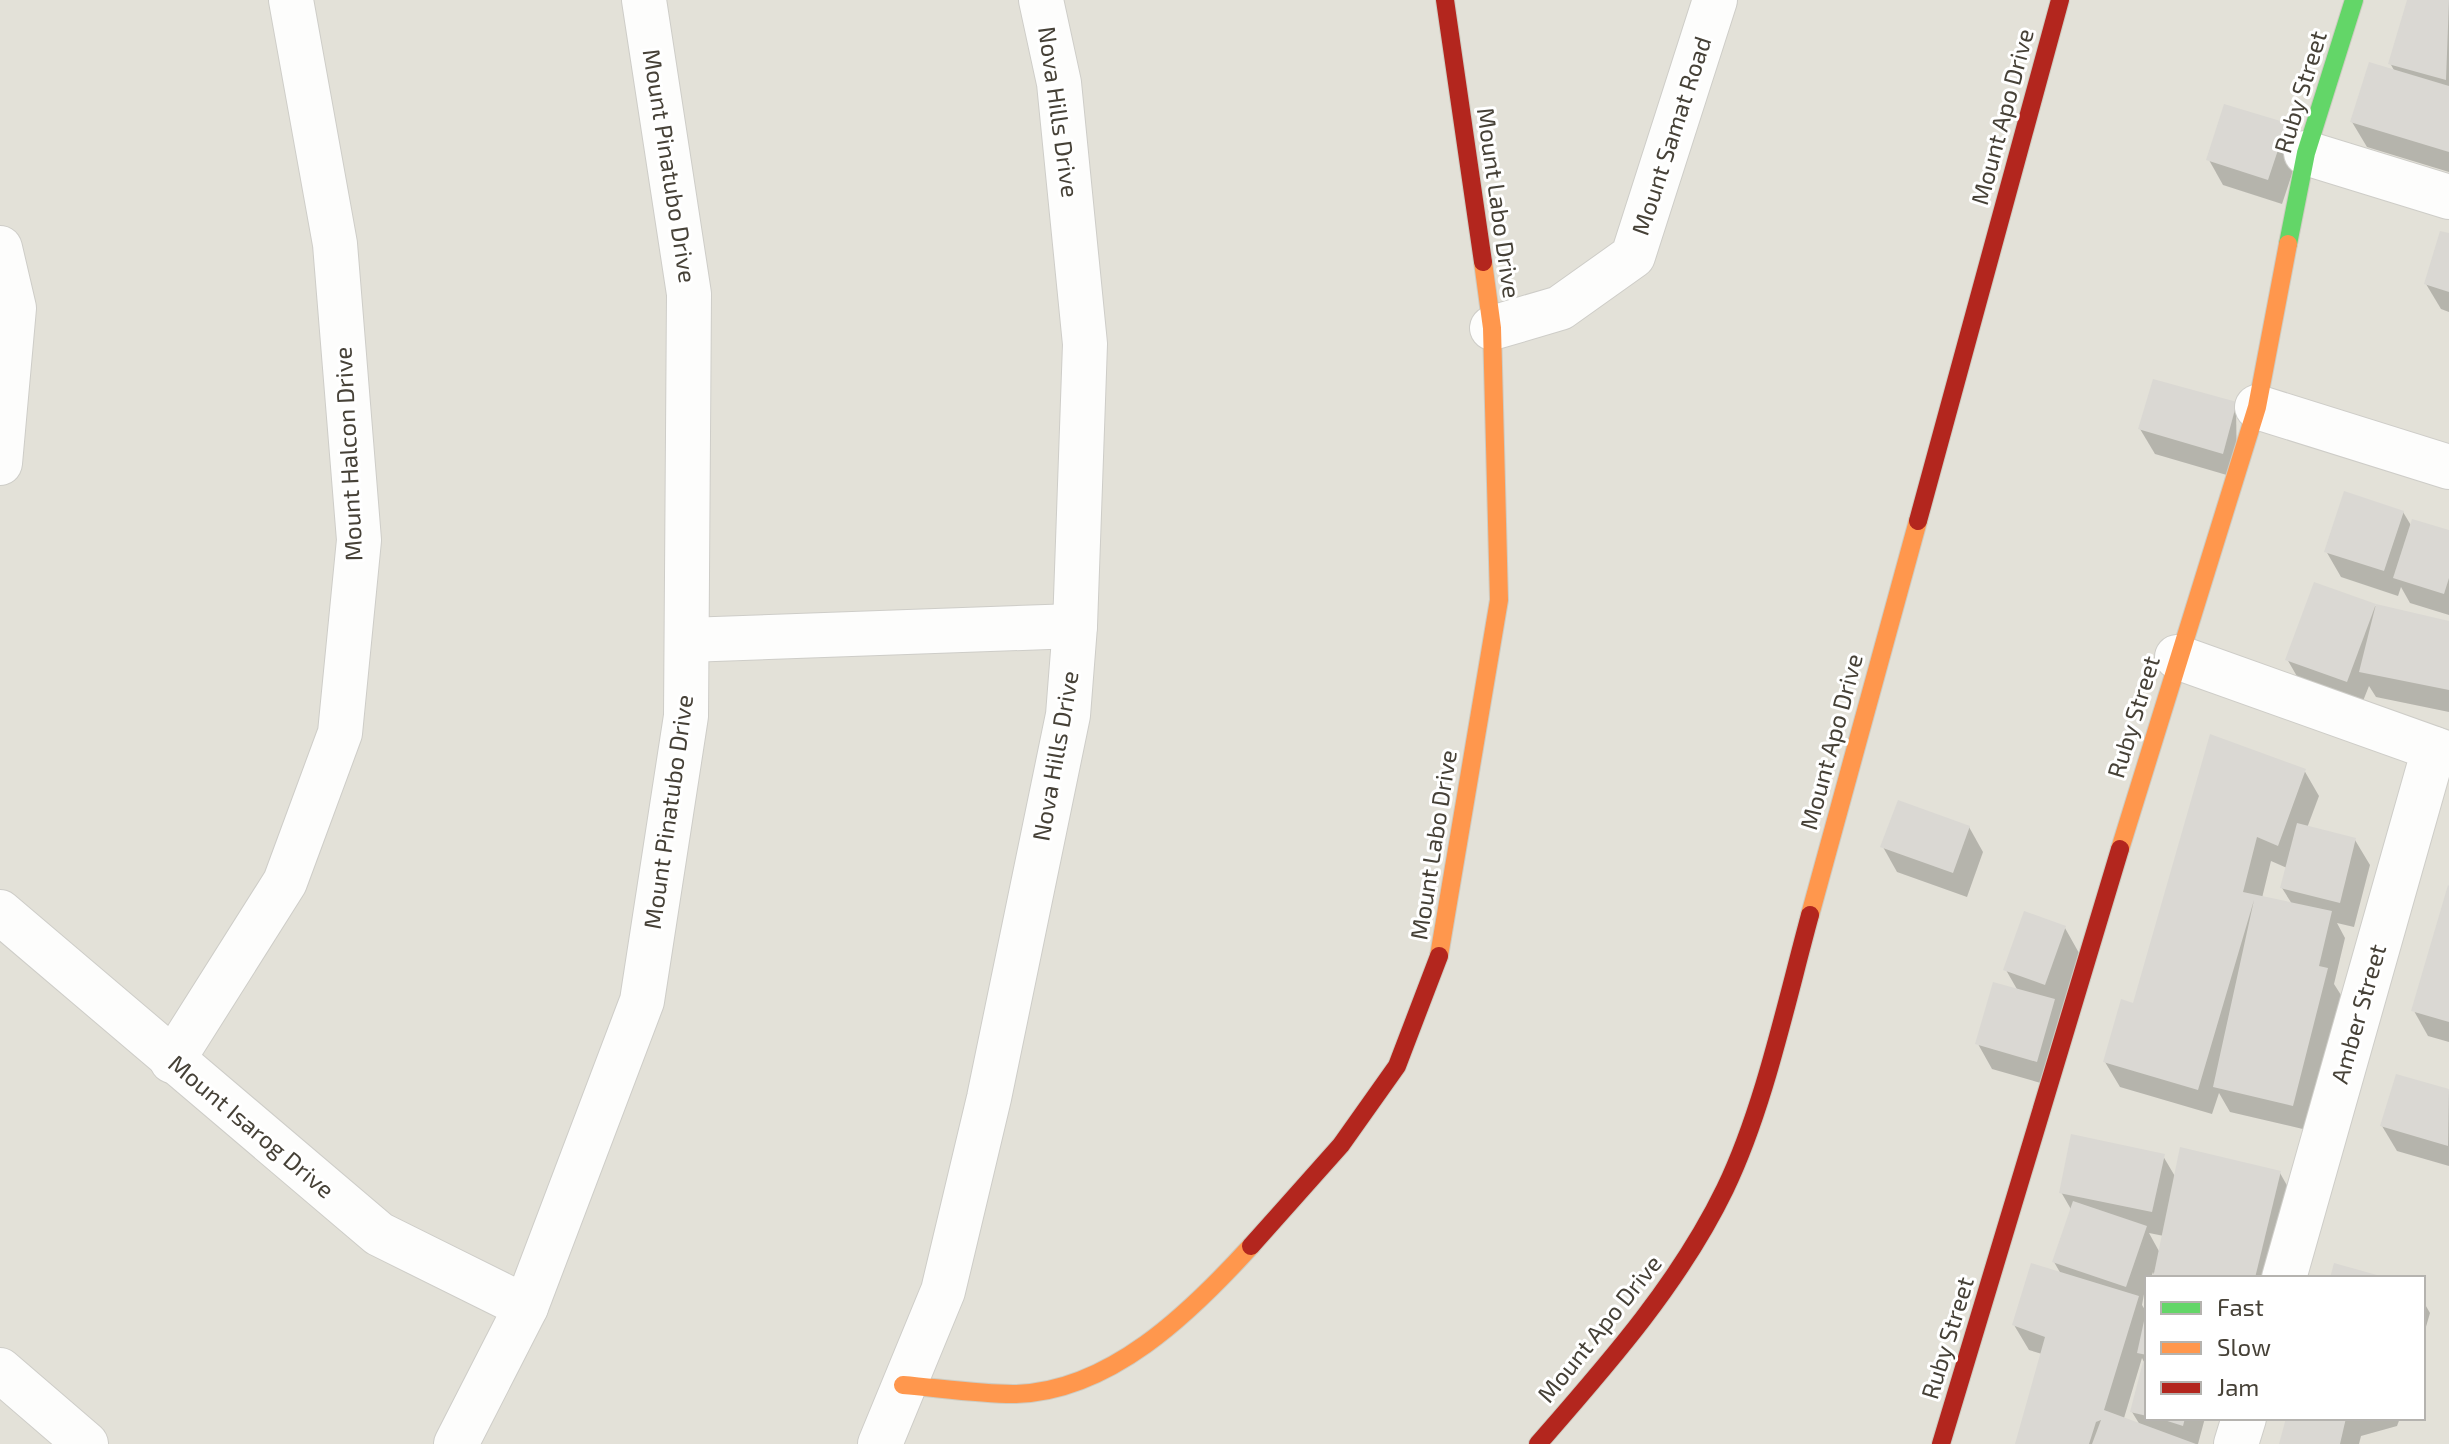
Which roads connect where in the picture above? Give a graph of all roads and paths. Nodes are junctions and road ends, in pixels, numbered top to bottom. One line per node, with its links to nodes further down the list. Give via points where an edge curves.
1 (291, 0): 20 (street, Mount Halcon Drive, via 335,244 359,540 340,733 285,882)
2 (644, 0): 16 (street, Mount Pinatubo Drive, via 689,294)
3 (1041, 0): 15 (street, Nova Hills Drive, via 1059,83 1085,344)
4 (1445, 0): 11 (street, Mount Labo Drive)
5 (1715, 0): 11 (street, Mount Samat Road, via 1633,256 1560,308)
6 (2060, 0): 29 (street, Mount Apo Drive, via 1781,1022 1726,1187 1684,1263)
7 (2354, 0): 8 (street, Ruby Street)
8 (2306, 153): 9 (street); 12 (street, Ruby Street)
9 (2449, 197)
10 (0, 248): 13 (street, via 14,308)
11 (1492, 328): 24 (street, Mount Labo Drive, via 1499,600 1437,969 1397,1066 1341,1145 1230,1269 1146,1344 1083,1380 1015,1394)
12 (2257, 407): 14 (street); 17 (street, Ruby Street)
13 (0, 463)
14 (2449, 467)
15 (1075, 626): 16 (street); 24 (street, Nova Hills Drive, via 1068,715 989,1098 943,1291)
16 (687, 640): 22 (street, Mount Pinatubo Drive, via 686,716 642,1001)
17 (2177, 657): 18 (street); 30 (street, Ruby Street)
18 (2442, 752): 21 (street, Amber Street)
19 (0, 912): 20 (street, Mount Isarog Drive)
20 (172, 1061): 22 (street, Mount Isarog Drive, via 379,1234)
21 (2285, 1276)
22 (526, 1307): 27 (street, Mount Pinatubo Drive)
23 (0, 1370): 26 (street)
24 (903, 1385): 28 (street, Nova Hills Drive)
25 (2243, 1420): 31 (street)
26 (86, 1444)
27 (456, 1444)
28 (880, 1444)
29 (1538, 1444)
30 (1941, 1444)
31 (2236, 1444)

